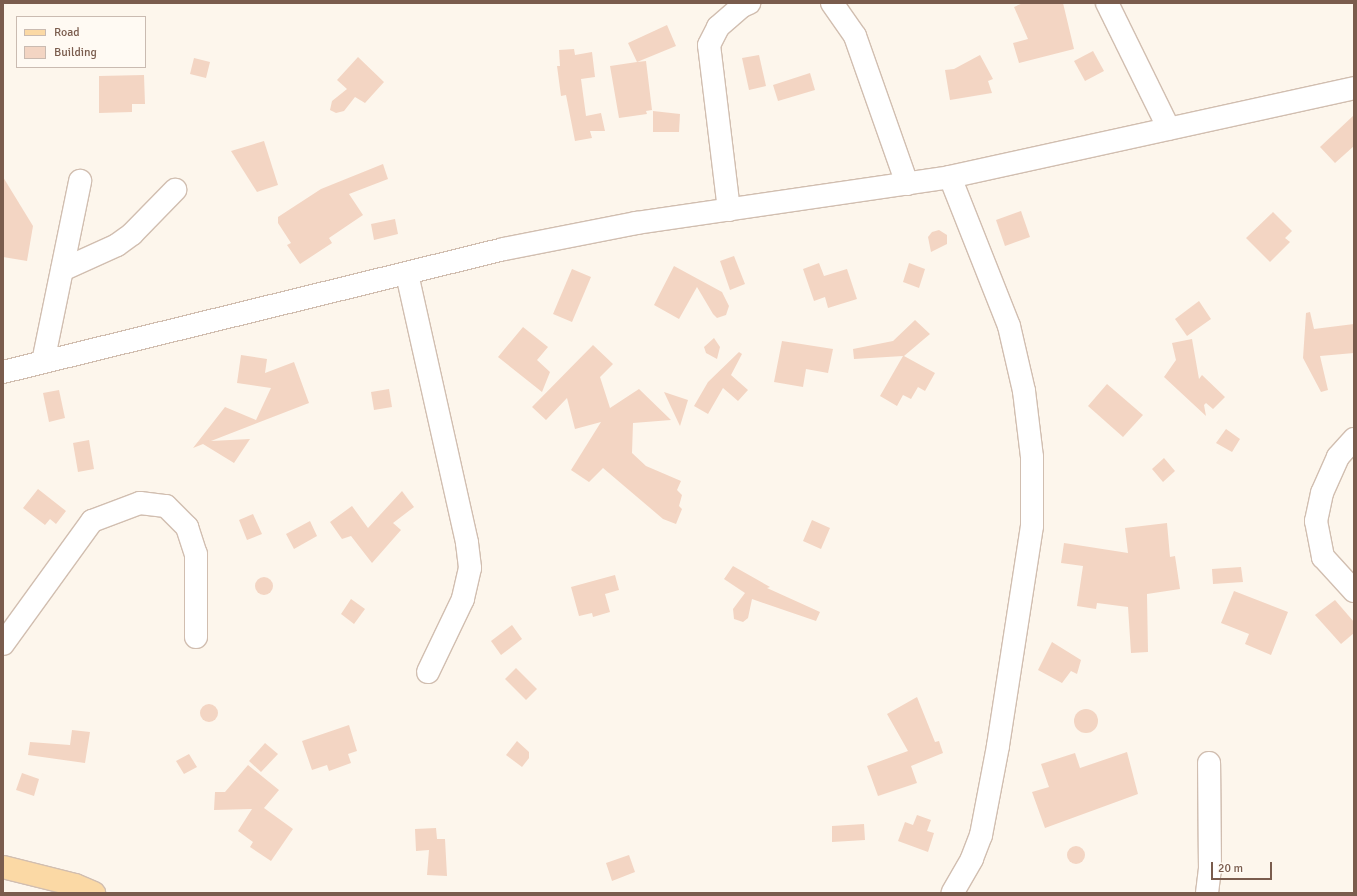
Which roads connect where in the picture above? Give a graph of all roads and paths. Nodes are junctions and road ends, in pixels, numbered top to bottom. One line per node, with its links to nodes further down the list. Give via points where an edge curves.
1 (749, 3): 10 (street, via 718,27 709,45)
2 (832, 3): 8 (street, via 855,36)
3 (1107, 3): 5 (street)
4 (1354, 88): 5 (street)
5 (1169, 129): 6 (street)
6 (950, 177): 8 (street); 23 (street, via 1009,326 1024,391 1032,457 1032,526 998,746 980,835 972,859)
7 (80, 181): 11 (street)
8 (907, 184): 10 (street)
9 (175, 190): 11 (street, via 132,234 117,245)
10 (729, 210): 12 (street, via 636,223 504,249)
11 (62, 270): 13 (street)
12 (407, 274): 13 (street); 19 (street, via 467,543 470,568 463,599)
13 (43, 362): 14 (street)
14 (3, 372)
15 (1354, 439): 16 (street, via 1338,457 1322,493 1316,521 1323,557)
16 (1354, 591)
17 (196, 637): 18 (street, via 196,554 187,527 166,506 140,502 92,521)
18 (3, 644)
19 (428, 672)
20 (1209, 763): 24 (street, via 1210,870)
21 (3, 867): 22 (main road, via 75,885)
22 (94, 893)
23 (952, 893)
24 (1207, 893)

